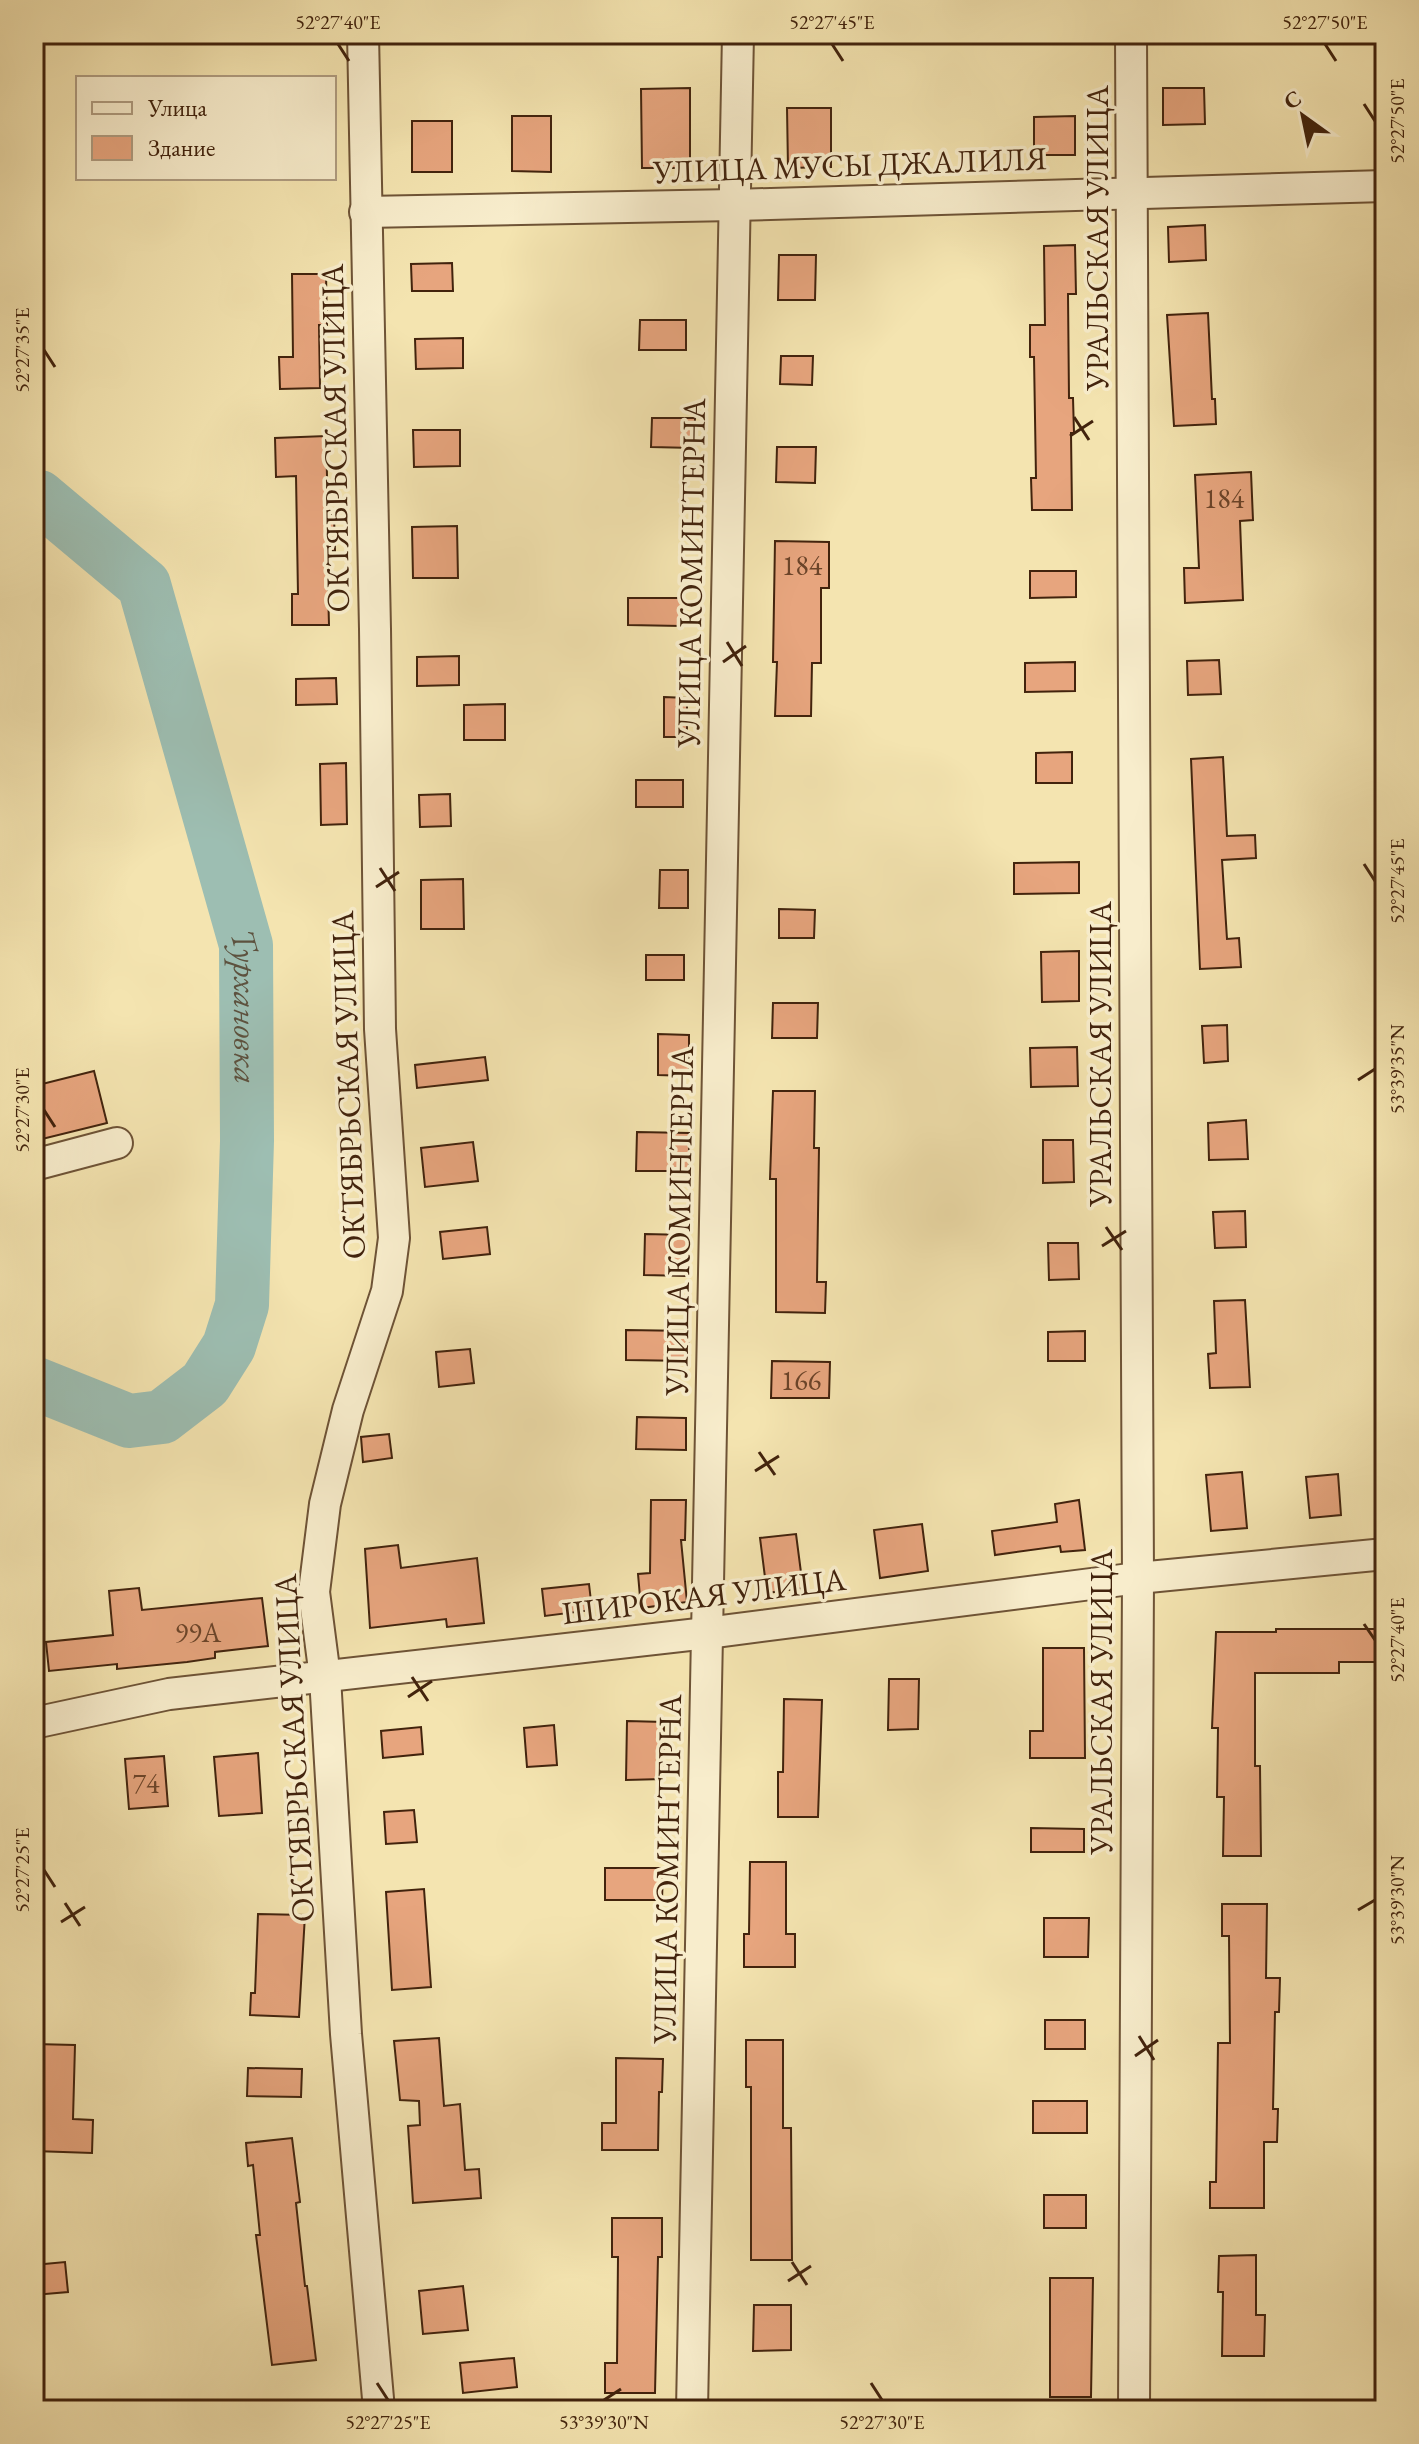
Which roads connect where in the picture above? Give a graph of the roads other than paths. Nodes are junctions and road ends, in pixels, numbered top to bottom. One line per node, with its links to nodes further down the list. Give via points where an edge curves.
1 (363, 34): 7 (street, ОКТЯБРЬСКАЯ УЛИЦА)
2 (738, 34): 6 (street, УЛИЦА КОМИНТЕРНА)
3 (1131, 34): 5 (street, УРАЛЬСКАЯ УЛИЦА)
4 (1385, 186): 5 (street, УЛИЦА МУСЫ ДЖАЛИЛЯ)
5 (1134, 193): 6 (street, УЛИЦА МУСЫ ДЖАЛИЛЯ); 11 (street, УРАЛЬСКАЯ УЛИЦА)
6 (734, 205): 7 (street, УЛИЦА МУСЫ ДЖАЛИЛЯ); 12 (street, УЛИЦА КОМИНТЕРНА)
7 (365, 212): 13 (street, ОКТЯБРЬСКАЯ УЛИЦА, via 380,1029 394,1238 387,1291 348,1410 325,1504 314,1592)
8 (117, 1143): 9 (street)
9 (34, 1165)
10 (1385, 1554): 11 (street, ШИРОКАЯ УЛИЦА)
11 (1138, 1578): 12 (street, ШИРОКАЯ УЛИЦА); 17 (street, УРАЛЬСКАЯ УЛИЦА)
12 (707, 1633): 13 (street, ШИРОКАЯ УЛИЦА); 16 (street, УЛИЦА КОМИНТЕРНА)
13 (325, 1677): 14 (street, ШИРОКАЯ УЛИЦА, via 169,1694); 15 (street, ОКТЯБРЬСКАЯ УЛИЦА, via 346,2034)
14 (34, 1723)
15 (379, 2410)
16 (692, 2410)
17 (1134, 2410)

